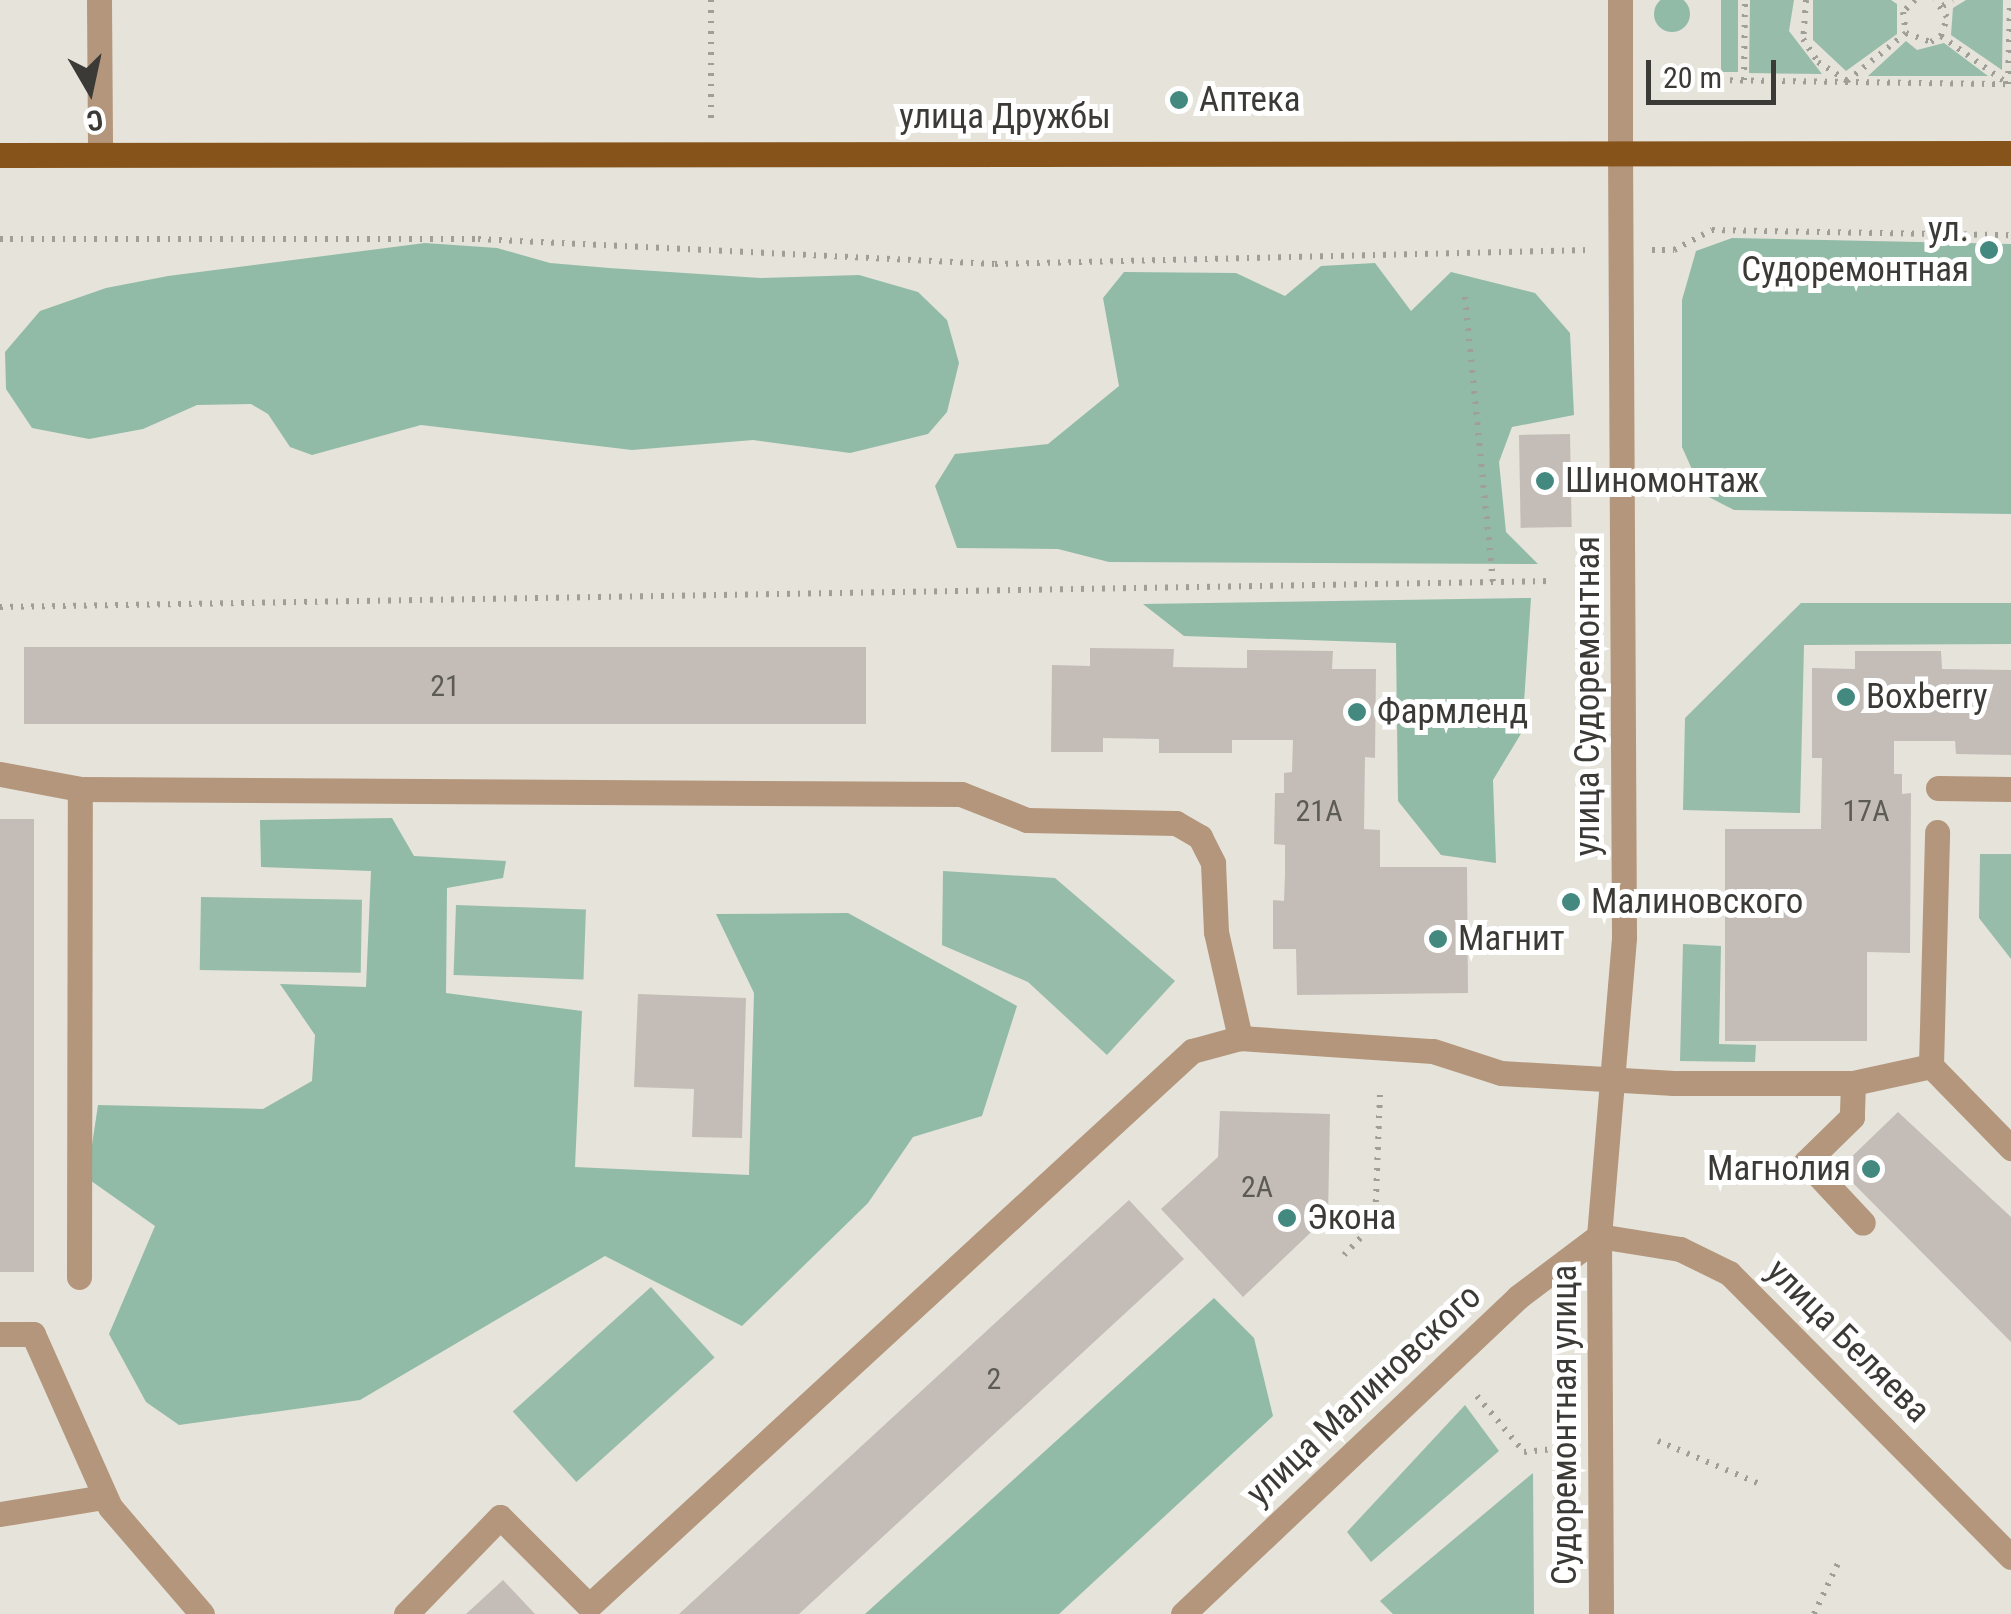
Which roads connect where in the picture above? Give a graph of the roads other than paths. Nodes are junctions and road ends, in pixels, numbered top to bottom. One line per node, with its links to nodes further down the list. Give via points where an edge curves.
1 (99, 0): 4 (street)
2 (1620, 0): 6 (street)
3 (2011, 153): 6 (main road, улица Дружбы)
4 (100, 154): 5 (main road, улица Дружбы); 6 (main road, улица Дружбы)
5 (0, 155)
6 (1620, 156): 14 (street, улица Судоремонтная, via 1624,937)
7 (0, 774): 10 (street)
8 (1938, 788): 9 (street)
9 (2011, 789)
10 (80, 790): 12 (street, via 961,794 1027,820 1176,823 1200,837 1213,862 1216,932); 19 (street)
11 (1937, 832): 13 (street)
12 (1240, 1038): 14 (street, via 1433,1052 1502,1073); 25 (street, via 1192,1051 590,1606 500,1517)
13 (1932, 1066): 15 (street); 16 (street)
14 (1615, 1078): 15 (street); 18 (street, улица Судоремонтная)
15 (1852, 1083): 17 (street, via 1852,1117 1806,1162)
16 (2011, 1148)
17 (1863, 1223)
18 (1600, 1236): 23 (street, улица Беляева, via 1680,1249 1729,1272); 26 (street, улица Малиновского, via 1518,1297); 27 (street, Судоремонтная улица)
19 (78, 1277)
20 (0, 1334): 21 (street, via 33,1334)
21 (104, 1497): 22 (street); 24 (street)
22 (0, 1514)
23 (2011, 1558)
24 (202, 1614)
25 (406, 1614)
26 (1183, 1614)
27 (1601, 1614)

